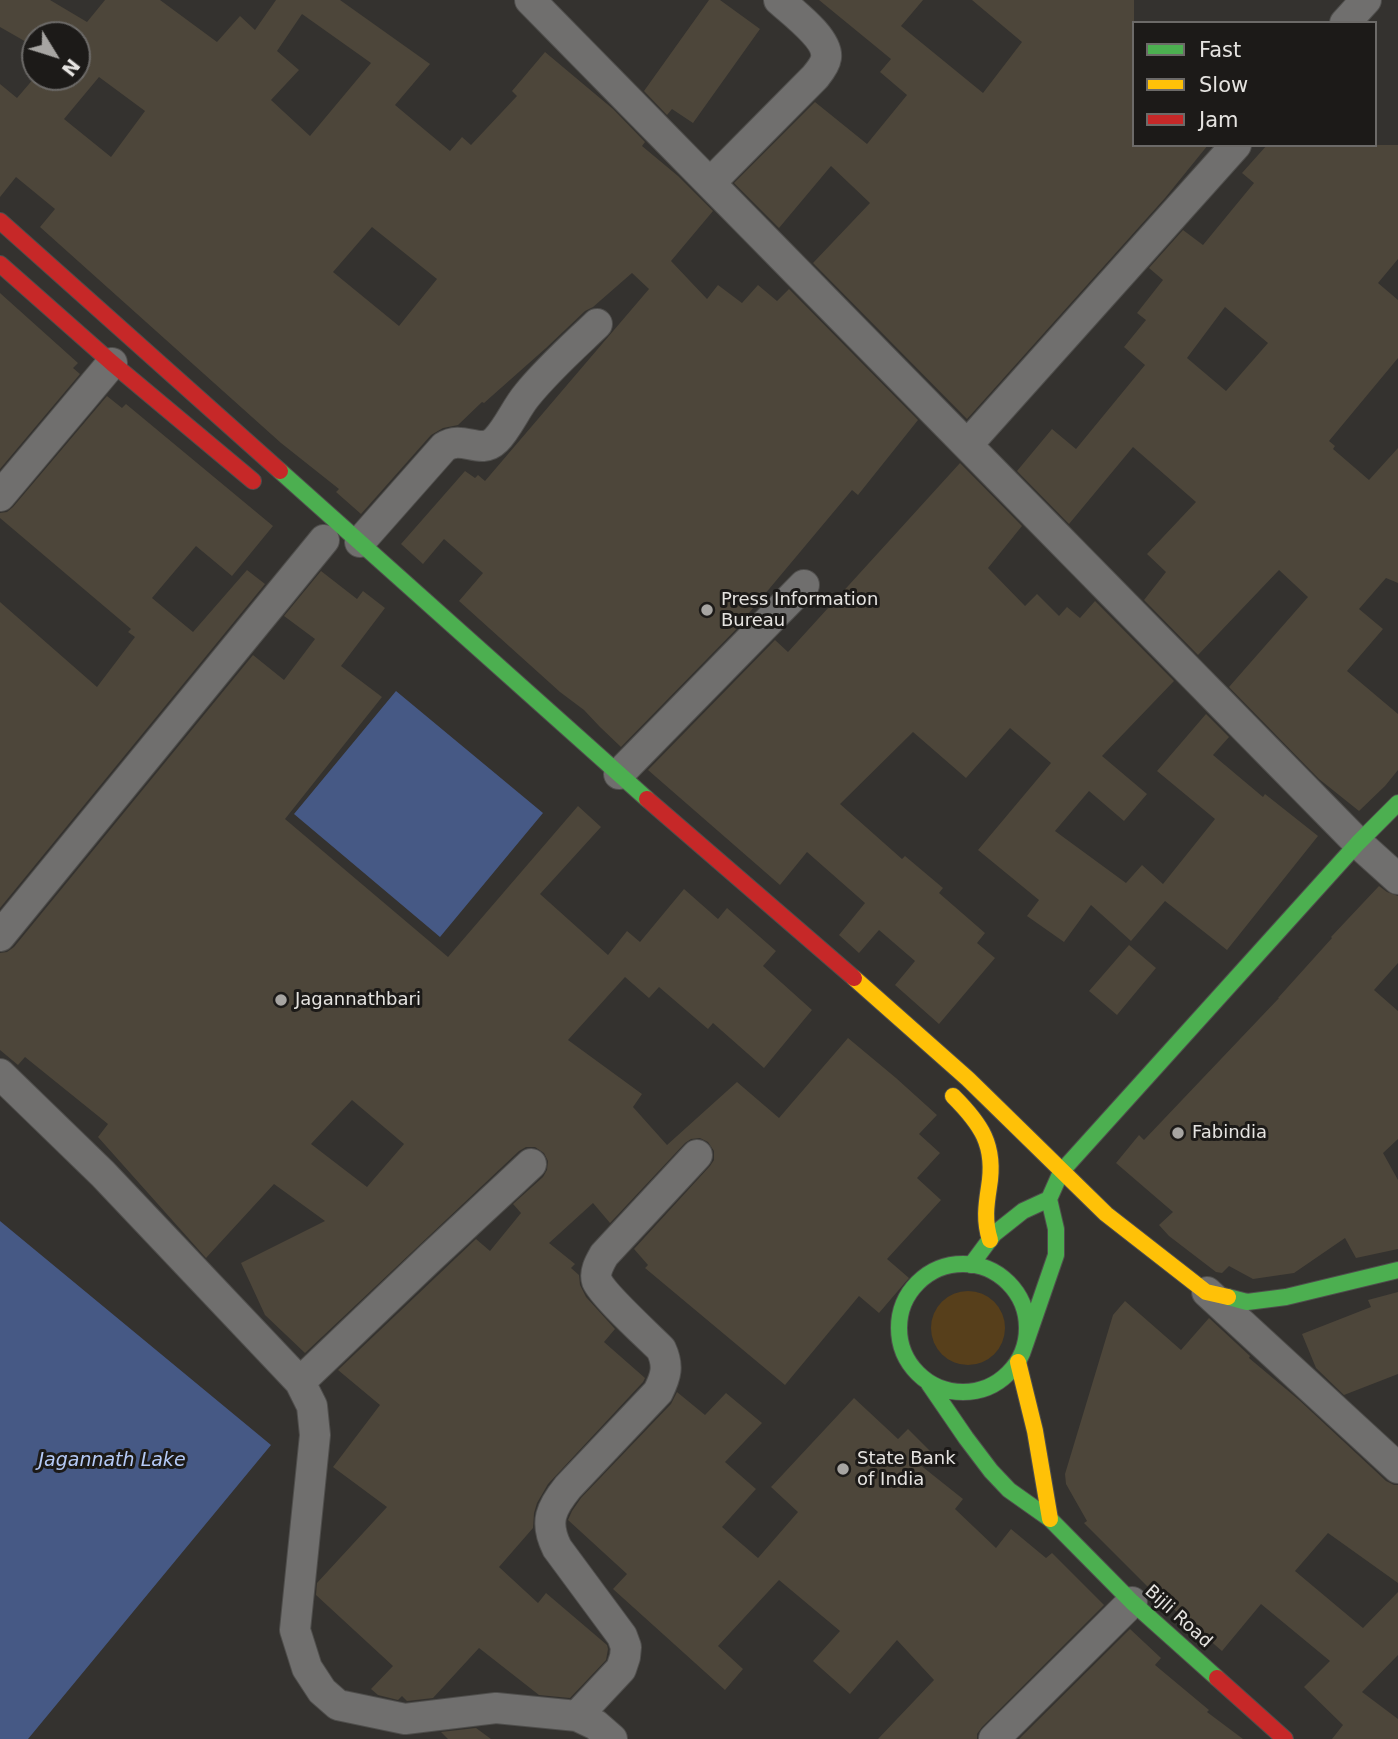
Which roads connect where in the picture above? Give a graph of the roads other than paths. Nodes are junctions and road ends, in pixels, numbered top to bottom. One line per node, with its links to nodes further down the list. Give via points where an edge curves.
1 (779, 0): 6 (street, via 819,38 826,58 815,77)
2 (1366, 0): 4 (street)
3 (543, 4): 6 (street)
4 (1347, 21)
5 (1234, 147): 11 (street)
6 (710, 183): 11 (street)
7 (0, 221): 14 (street)
8 (0, 264): 10 (street)
9 (597, 324): 14 (street, via 525,397 496,440 481,447 454,442 444,447)
10 (112, 363): 12 (street); 13 (street)
11 (968, 444): 18 (street)
12 (261, 487)
13 (0, 495)
14 (333, 541): 16 (street); 20 (street)
15 (804, 585): 16 (street)
16 (620, 774): 25 (street, via 968,1079)
17 (1398, 803): 18 (street)
18 (1359, 843): 19 (street); 25 (street)
19 (1398, 879)
20 (0, 936)
21 (0, 1074): 33 (street, via 103,1174)
22 (946, 1089): 27 (street, via 987,1136 992,1172 984,1224)
23 (697, 1155): 38 (street, via 604,1255 596,1274 605,1292 661,1349 667,1369 658,1392 568,1487 550,1519 550,1535 557,1548 626,1647 621,1669)
24 (531, 1164): 33 (street)
25 (1061, 1172): 26 (street); 30 (street, via 1106,1214)
26 (1049, 1199): 27 (street, via 1023,1211); 31 (street, via 1056,1255)
27 (989, 1240): 28 (street)
28 (971, 1265): 31 (street, via 1006,1280 1021,1299 1028,1322); 34 (street, via 940,1268 919,1281 905,1300 899,1323 901,1347 912,1368)
29 (1398, 1270): 30 (street, via 1248,1302)
30 (1206, 1292): 35 (street)
31 (1026, 1345): 32 (street)
32 (1018, 1362): 34 (street, via 998,1383 975,1392 952,1392); 36 (street)
33 (300, 1382): 38 (street, via 313,1406 315,1435 295,1630 307,1668 322,1691 338,1705 405,1718 495,1708)
34 (929, 1384): 36 (street, Bijli Road, via 990,1471)
35 (1398, 1468)
36 (1050, 1520): 37 (street, Bijli Road)
37 (1132, 1602): 40 (street); 41 (street, Bijli Road)
38 (577, 1716): 39 (street)
39 (612, 1739)
40 (994, 1739)
41 (1285, 1739)

